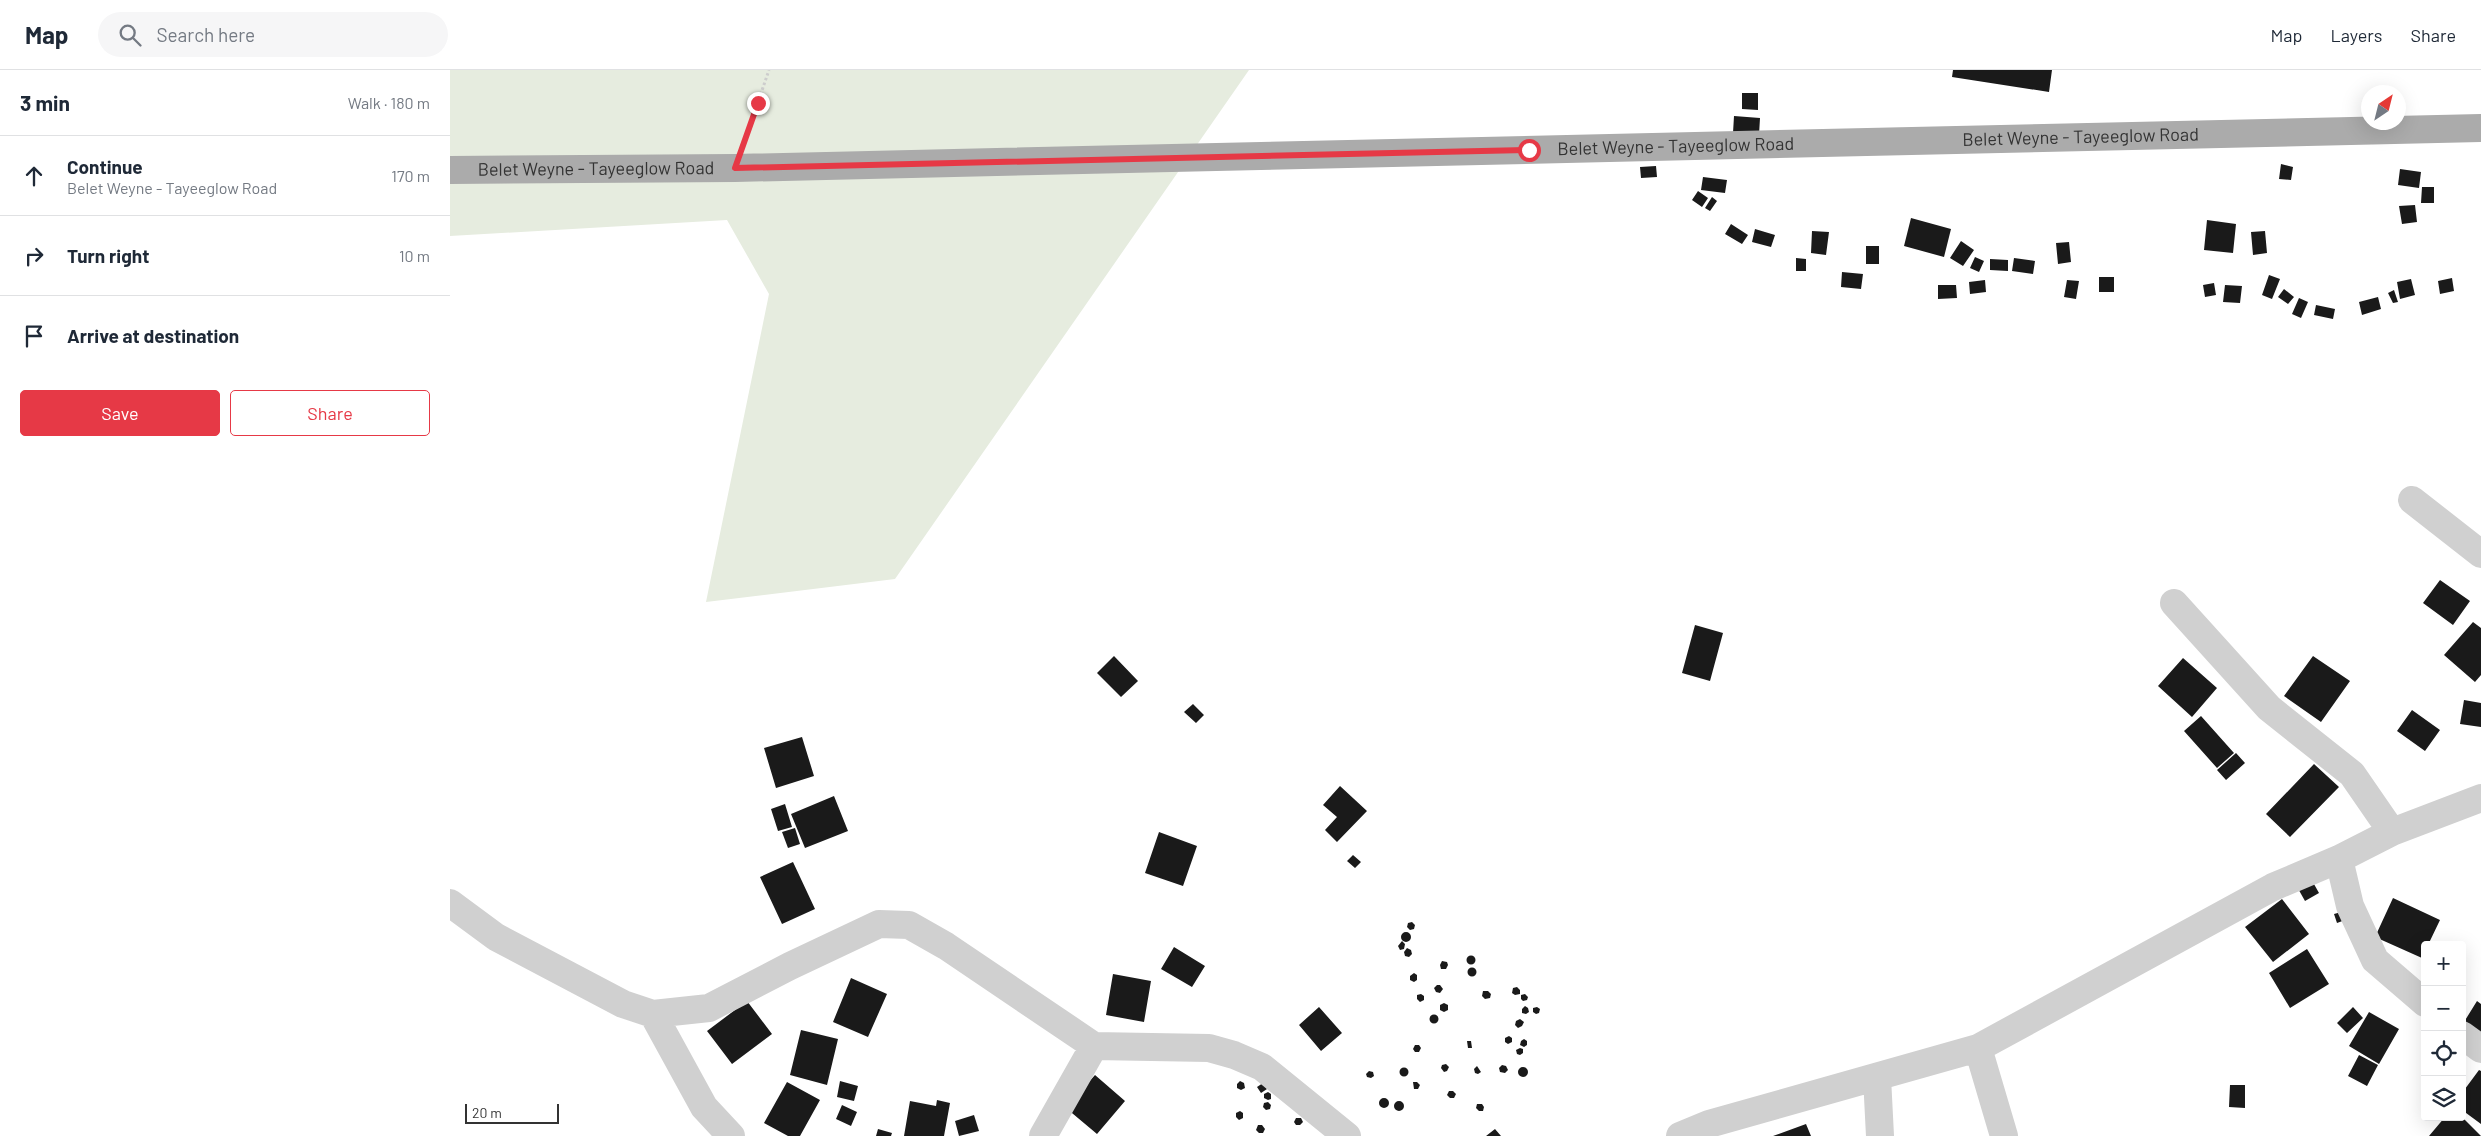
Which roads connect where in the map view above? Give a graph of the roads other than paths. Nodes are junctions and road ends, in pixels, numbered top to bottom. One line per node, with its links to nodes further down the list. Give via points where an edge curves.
1 (2481, 128): 2 (main road, Belet Weyne - Tayeeglow Road, via 735,168)
2 (450, 170)
3 (2412, 500): 4 (street)
4 (2481, 554)
5 (2174, 603): 7 (street, via 2269,708 2352,774)
6 (2481, 798): 7 (street)
7 (2392, 832): 8 (street)
8 (2339, 859): 10 (street, via 2350,906 2375,960); 14 (street, via 2273,887)
9 (450, 904): 11 (street, via 496,937 623,1004)
10 (2421, 1000)
11 (653, 1014): 13 (street, via 709,1008 879,924 909,925 946,946); 17 (street, via 704,1107)
12 (2466, 1038): 15 (street)
13 (1094, 1046): 18 (street); 19 (street, via 1209,1048 1234,1055 1262,1067)
14 (1978, 1048): 16 (street); 22 (street)
15 (2481, 1049)
16 (1877, 1077): 20 (street, via 1709,1124); 21 (street)
17 (731, 1136)
18 (1043, 1136)
19 (1347, 1136)
20 (1680, 1136)
21 (1880, 1136)
22 (2004, 1136)

